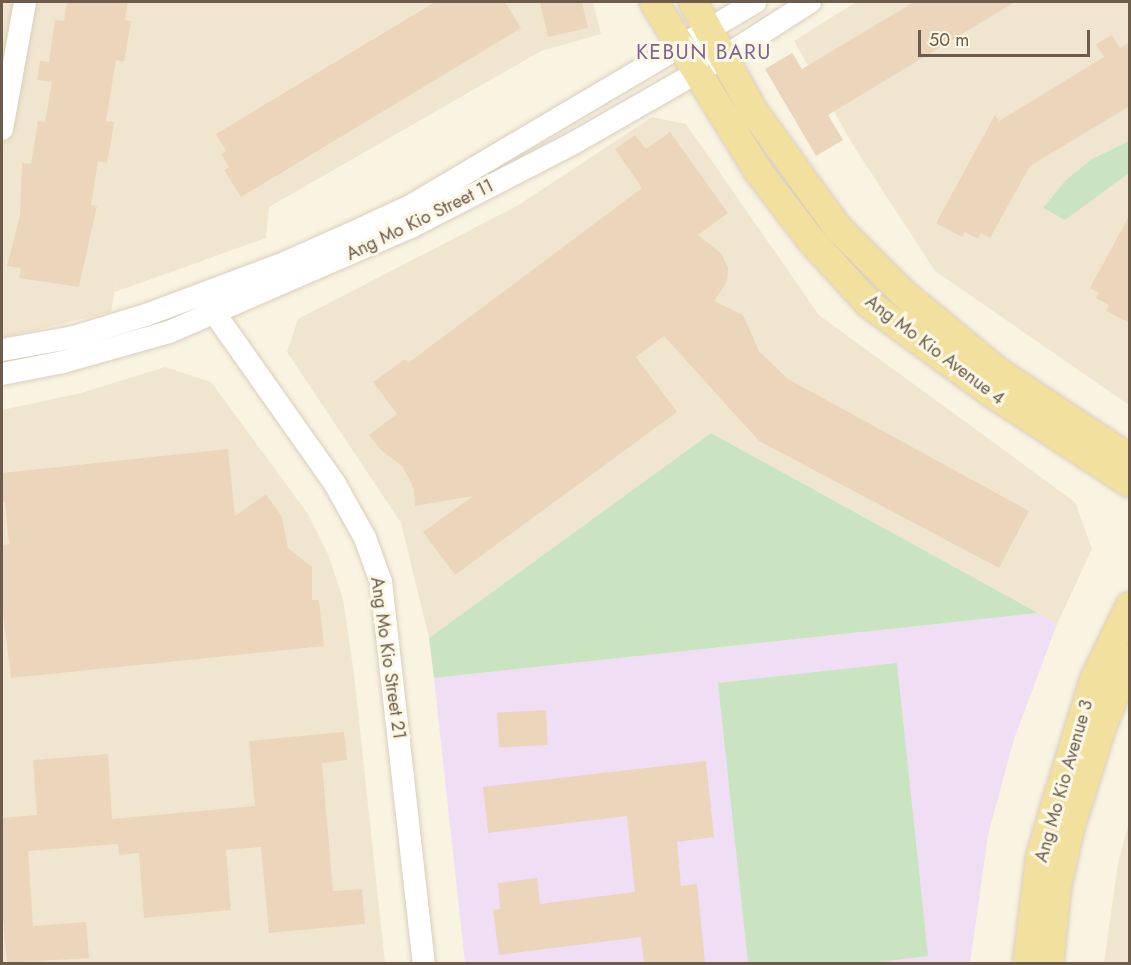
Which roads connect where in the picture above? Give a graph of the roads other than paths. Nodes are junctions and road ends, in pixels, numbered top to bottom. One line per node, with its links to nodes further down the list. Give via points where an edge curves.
1 (25, 2): 10 (street)
2 (654, 2): 7 (main road, Ang Mo Kio Avenue 4)
3 (693, 2): 6 (main road, Ang Mo Kio Avenue 4)
4 (755, 2): 6 (street, Ang Mo Kio Street 11)
5 (810, 2): 8 (street, Ang Mo Kio Street 11)
6 (710, 28): 7 (street, Ang Mo Kio Street 11); 8 (main road, Ang Mo Kio Avenue 4)
7 (681, 45): 9 (main road, Ang Mo Kio Avenue 4); 11 (street, Ang Mo Kio Street 11, via 412,205)
8 (724, 57): 9 (street, Ang Mo Kio Street 11); 14 (main road, Ang Mo Kio Avenue 4, via 772,140 838,228 904,294 997,371)
9 (698, 73): 11 (street, Ang Mo Kio Street 11, via 411,227); 15 (main road, Ang Mo Kio Avenue 4, via 758,171 811,240 868,304 993,394)
10 (2, 129)
11 (207, 305): 12 (street, Ang Mo Kio Street 11); 13 (street, Ang Mo Kio Street 11, via 118,348); 18 (street, Ang Mo Kio Street 21, via 334,484 365,538 381,582)
12 (2, 350)
13 (2, 374)
14 (1130, 459)
15 (1130, 483)
16 (1130, 606): 19 (main road, Ang Mo Kio Avenue 3, via 1094,680 1040,858)
17 (1130, 658): 20 (main road, Ang Mo Kio Avenue 3, via 1101,729 1069,832 1057,887)
18 (424, 963)
19 (1027, 963)
20 (1049, 963)

